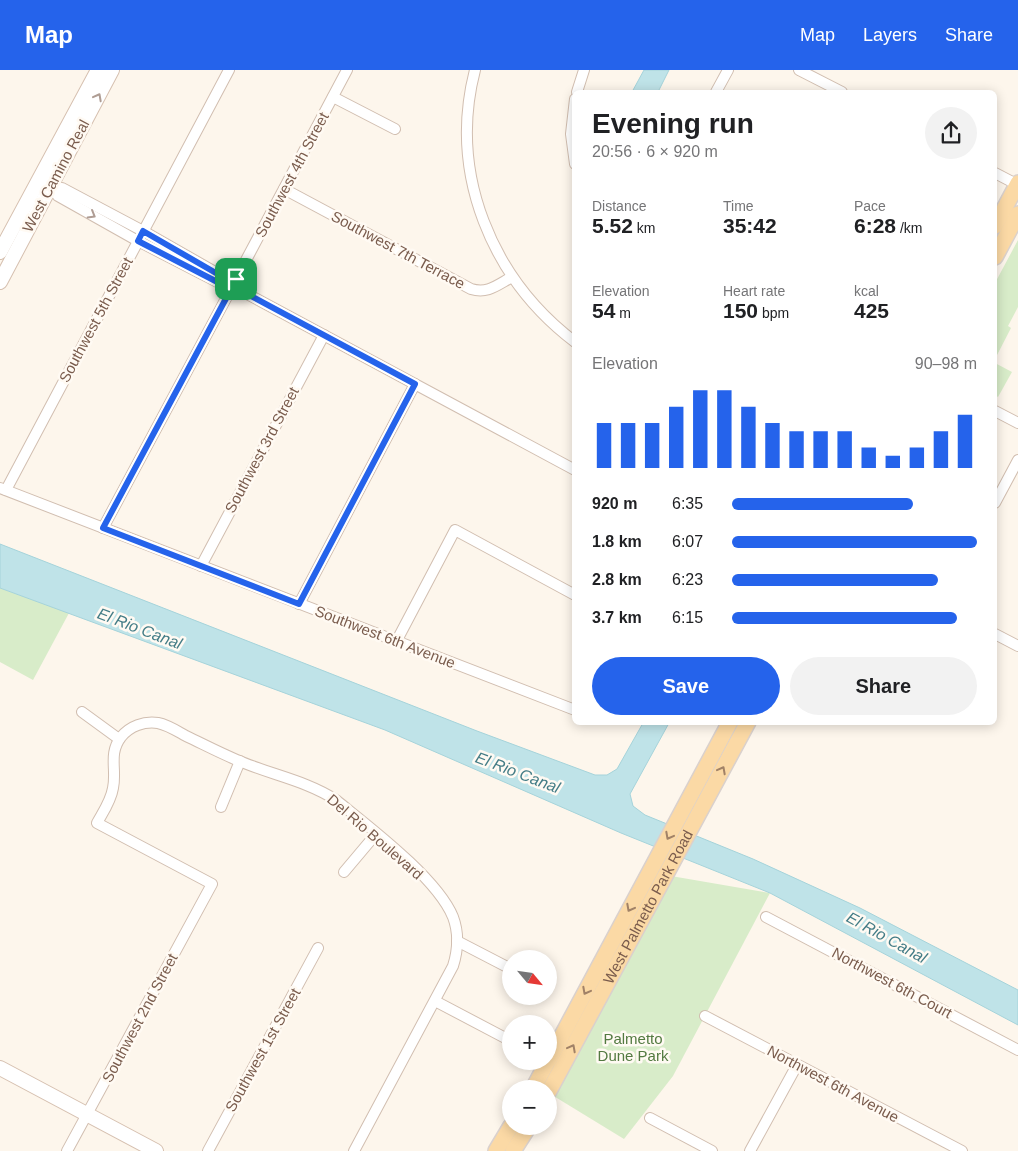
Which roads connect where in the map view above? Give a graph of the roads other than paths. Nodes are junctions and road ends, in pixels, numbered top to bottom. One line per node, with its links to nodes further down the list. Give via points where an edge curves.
1 (98, 70): 18 (street, West Camino Real)
2 (112, 70): 18 (street, West Camino Real, one-way to 2)
3 (229, 70): 22 (street, Southwest 5th Street)
4 (347, 70): 12 (street, Southwest 4th Street)
5 (475, 70): 27 (street, via 468,114 471,173 487,230)
6 (584, 70): 9 (street)
7 (728, 70): 10 (street)
8 (799, 70): 11 (street)
9 (578, 90)
10 (717, 90)
11 (838, 90)
12 (333, 97): 14 (street); 19 (street, Southwest 4th Street)
13 (572, 125): 15 (street)
14 (395, 129)
15 (572, 142)
16 (997, 174): 17 (street)
17 (1018, 184): 21 (main road)
18 (47, 185): 22 (street, via 62,188); 23 (street, one-way to 23, via 58,196); 24 (street, West Camino Real); 26 (street, West Camino Real)
19 (284, 189): 27 (street, Southwest 7th Terrace, via 471,289 489,290); 29 (street, Southwest 4th Street)
20 (1018, 214): 25 (main road)
21 (997, 222)
22 (143, 231): 23 (street, Southwest 5th Street); 29 (street)
23 (138, 241): 29 (street); 37 (street, Southwest 5th Street)
24 (0, 252)
25 (997, 253)
26 (4, 267): 28 (street, West Camino Real)
27 (512, 277): 31 (street, via 543,315)
28 (0, 282)
29 (232, 285): 30 (street); 39 (street, Southwest 4th Street)
30 (324, 335): 32 (street); 40 (street, Southwest 3rd Street)
31 (572, 339)
32 (415, 384): 36 (street); 42 (street)
33 (997, 411): 34 (street)
34 (1018, 423)
35 (1018, 460): 38 (street)
36 (572, 468)
37 (3, 489): 39 (street, Southwest 6th Avenue)
38 (997, 499)
39 (103, 528): 40 (street, Southwest 6th Avenue)
40 (201, 566): 42 (street, Southwest 6th Avenue)
41 (572, 593): 44 (street, via 455,530)
42 (299, 604): 44 (street, Southwest 6th Avenue)
43 (997, 635): 45 (street)
44 (396, 642): 46 (street, Southwest 6th Avenue)
45 (1018, 646)
46 (572, 709)
47 (82, 712): 50 (street)
48 (728, 725): 63 (main road, West Palmetto Park Road, one-way to 63)
49 (744, 725): 64 (main road, West Palmetto Park Road, one-way to 49, via 665,877)
50 (120, 739): 51 (street, Del Rio Boulevard, via 140,724 158,723); 67 (street, Southwest 2nd Street, via 113,755 113,790 98,823 212,884)
51 (240, 761): 52 (street); 53 (street, Del Rio Boulevard, via 322,791)
52 (221, 807)
53 (376, 834): 54 (street); 56 (street, Del Rio Boulevard, via 410,863 443,900 455,923)
54 (344, 872)
55 (766, 917): 62 (street, Northwest 6th Court)
56 (457, 941): 58 (street); 59 (street, Del Rio Boulevard, via 453,966)
57 (318, 948): 73 (street, Southwest 1st Street)
58 (502, 964)
59 (435, 1001): 61 (street); 74 (street, Del Rio Boulevard)
60 (705, 1016): 65 (street, Northwest 6th Avenue)
61 (502, 1036)
62 (1018, 1050)
63 (557, 1052)
64 (557, 1054)
65 (797, 1065): 78 (street); 79 (street, Northwest 6th Avenue)
66 (0, 1068): 67 (street)
67 (87, 1115): 71 (street, Southwest 2nd Street); 72 (street)
68 (650, 1118): 77 (street)
69 (506, 1135): 75 (main road)
70 (523, 1135): 76 (main road)
71 (67, 1151)
72 (156, 1151)
73 (208, 1151)
74 (354, 1151)
75 (496, 1151)
76 (513, 1151)
77 (712, 1151)
78 (750, 1151)
79 (962, 1151)

